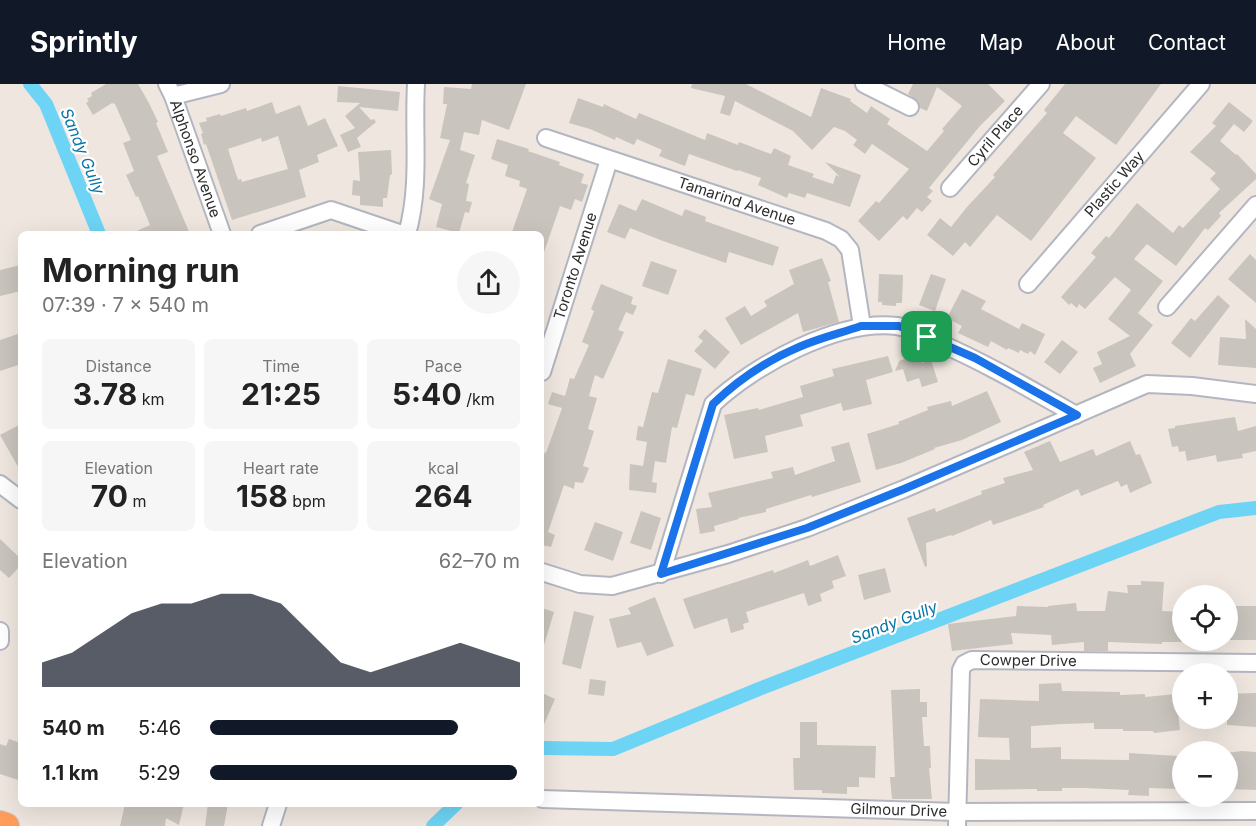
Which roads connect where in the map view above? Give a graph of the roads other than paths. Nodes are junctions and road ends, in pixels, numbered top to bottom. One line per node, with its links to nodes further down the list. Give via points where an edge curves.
1 (221, 84): 6 (street)
2 (416, 84): 15 (street, via 416,188)
3 (864, 84): 7 (street)
4 (1041, 84): 10 (street, Cyril Place)
5 (1201, 84): 16 (street, Plastic Way)
6 (170, 90): 12 (street, Alphonso Avenue)
7 (910, 106)
8 (546, 138): 9 (street, Tamarind Avenue)
9 (609, 160): 18 (street, Tamarind Avenue, via 842,239 850,250); 19 (street, Toronto Avenue)
10 (950, 188)
11 (1256, 205): 17 (street)
12 (221, 231)
13 (269, 231): 14 (street, via 331,210)
14 (393, 231)
15 (408, 231)
16 (1028, 284)
17 (1167, 307)
18 (861, 326): 21 (street, via 899,326 927,337 975,358); 25 (street, via 798,347 760,368 713,404)
19 (544, 366)
20 (1256, 394): 21 (street, via 1147,384)
21 (1077, 415): 25 (street, via 807,528)
22 (0, 484): 23 (street)
23 (18, 498)
24 (544, 573): 25 (street, via 580,584 612,586)
25 (661, 574)
26 (0, 631): 27 (street)
27 (0, 641)
28 (1256, 663): 32 (street, Cowper Drive, via 972,660 964,664)
29 (544, 799): 32 (street, Gilmour Drive)
30 (277, 807): 35 (street)
31 (1256, 811): 32 (street, Gilmour Drive)
32 (957, 819)
33 (0, 824): 34 (highway)
34 (6, 826)
35 (271, 826)

